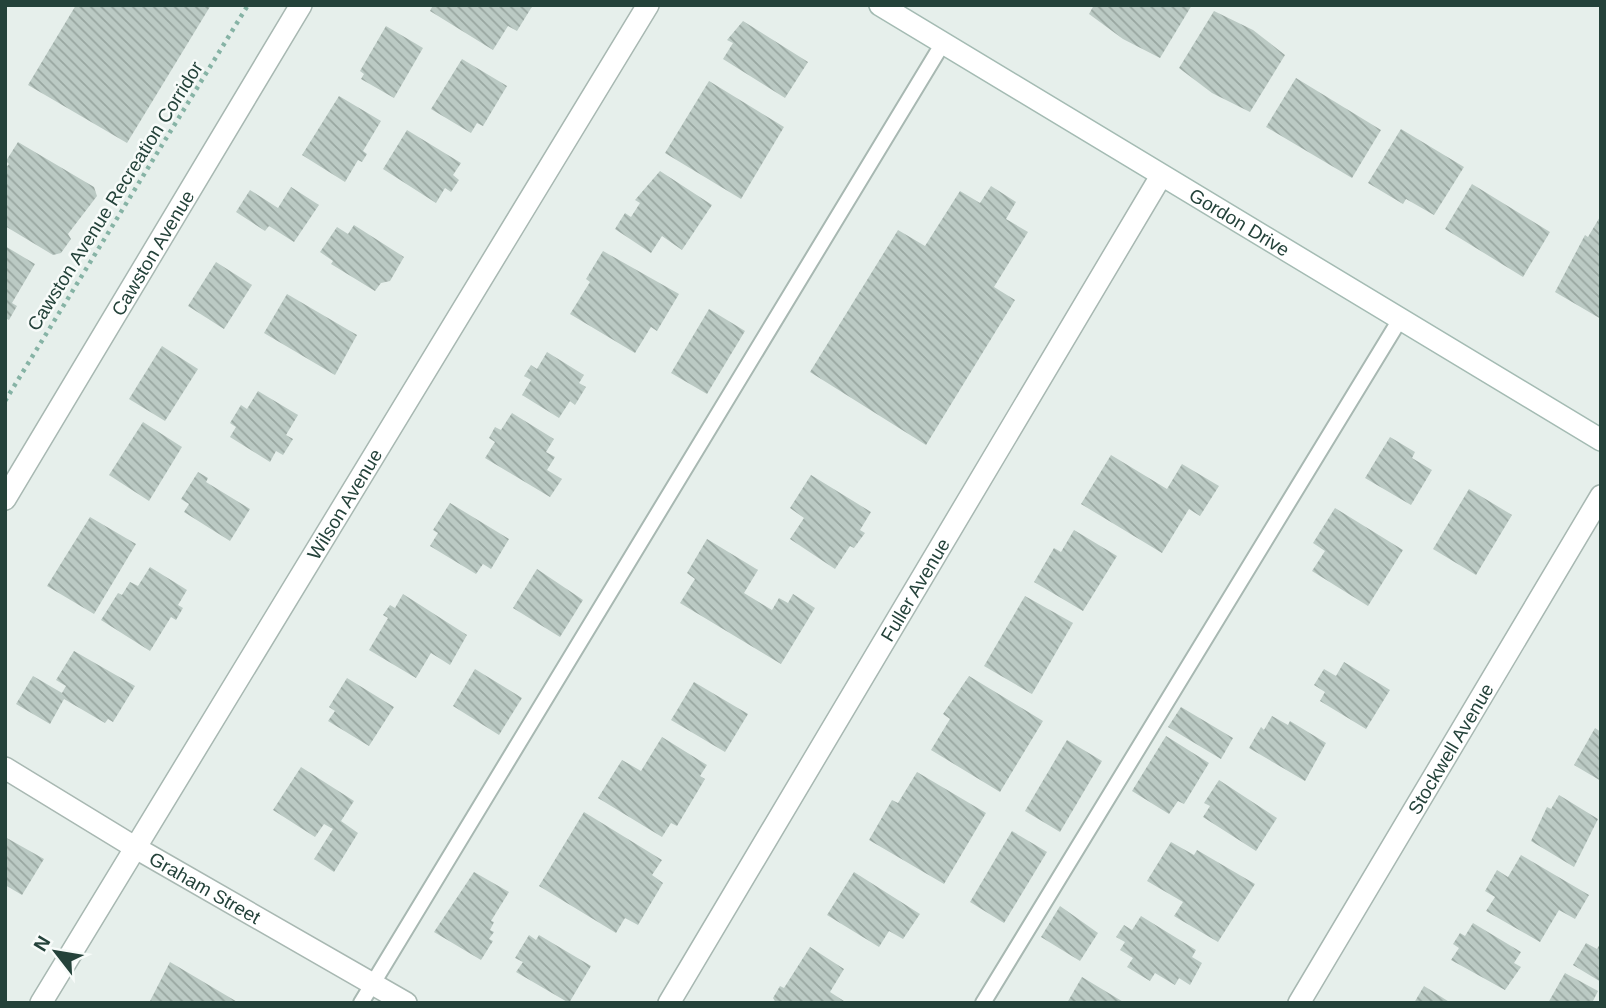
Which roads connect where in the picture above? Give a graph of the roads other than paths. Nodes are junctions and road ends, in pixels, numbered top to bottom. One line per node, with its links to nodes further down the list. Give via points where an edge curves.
1 (301, 5): 9 (street, Cawston Avenue)
2 (648, 5): 11 (street, Wilson Avenue)
3 (880, 5): 4 (street, Gordon Drive)
4 (943, 43): 5 (street, Gordon Drive); 12 (lane)
5 (1161, 176): 6 (street, Gordon Drive); 16 (street, Fuller Avenue)
6 (1399, 321): 7 (street, Gordon Drive); 17 (lane)
7 (1601, 440)
8 (1601, 496): 18 (street, Stockwell Avenue)
9 (5, 499)
10 (5, 768): 11 (street, Graham Street)
11 (136, 848): 12 (street, Graham Street); 13 (street, Wilson Avenue)
12 (372, 984): 14 (lane); 15 (street, Graham Street)
13 (41, 1003)
14 (361, 1003)
15 (406, 1003)
16 (669, 1003)
17 (983, 1003)
18 (1299, 1003)

